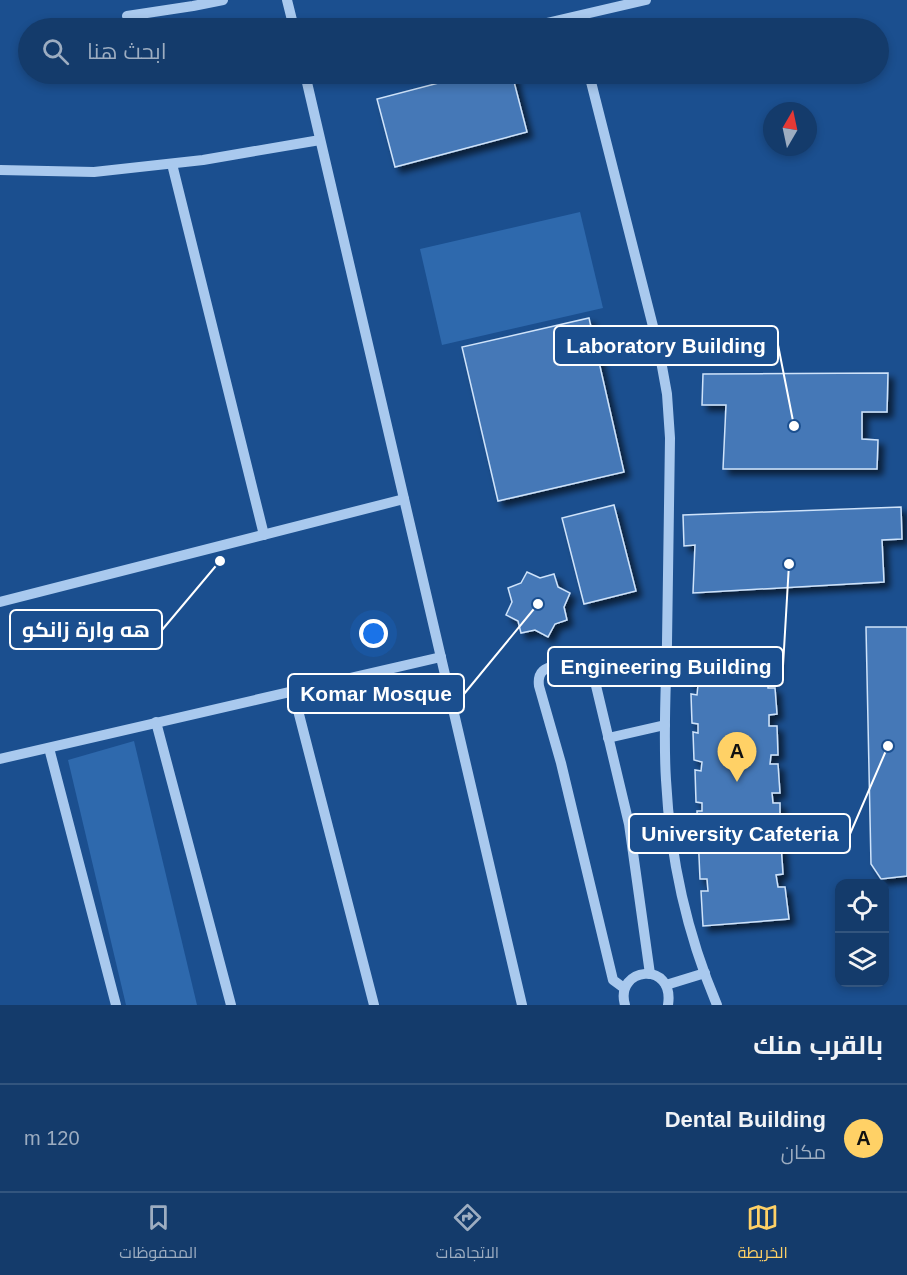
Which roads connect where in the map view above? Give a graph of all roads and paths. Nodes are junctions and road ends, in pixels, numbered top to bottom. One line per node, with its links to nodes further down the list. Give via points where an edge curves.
1 (223, 0): 4 (street)
2 (288, 0): 6 (street)
3 (646, 0): 5 (street)
4 (127, 16)
5 (574, 17): 7 (street)
6 (292, 18)
7 (570, 18)
8 (307, 84): 10 (street)
9 (592, 84): 19 (street, via 667,394 670,438)
10 (320, 140): 11 (street); 13 (street)
11 (172, 164): 12 (street, via 94,172); 14 (street)
12 (0, 170)
13 (404, 500): 14 (street); 16 (street)
14 (264, 535): 15 (street)
15 (0, 602)
16 (441, 657): 17 (street); 30 (street)
17 (293, 691): 18 (street); 29 (street)
18 (156, 722): 21 (street); 28 (street)
19 (665, 725): 20 (street); 23 (street, via 670,832 679,885)
20 (608, 738): 24 (street, via 629,824); 26 (street, via 596,681 588,666 574,661 542,672 539,686 614,980)
21 (49, 747): 22 (street); 27 (street)
22 (0, 759)
23 (705, 973): 25 (street); 33 (street)
24 (650, 974): 25 (street, via 660,977); 26 (street, via 639,974)
25 (666, 985): 32 (street)
26 (624, 988): 31 (street)
27 (116, 1005)
28 (231, 1005)
29 (374, 1005)
30 (522, 1005)
31 (625, 1005)
32 (668, 1005)
33 (717, 1005)

